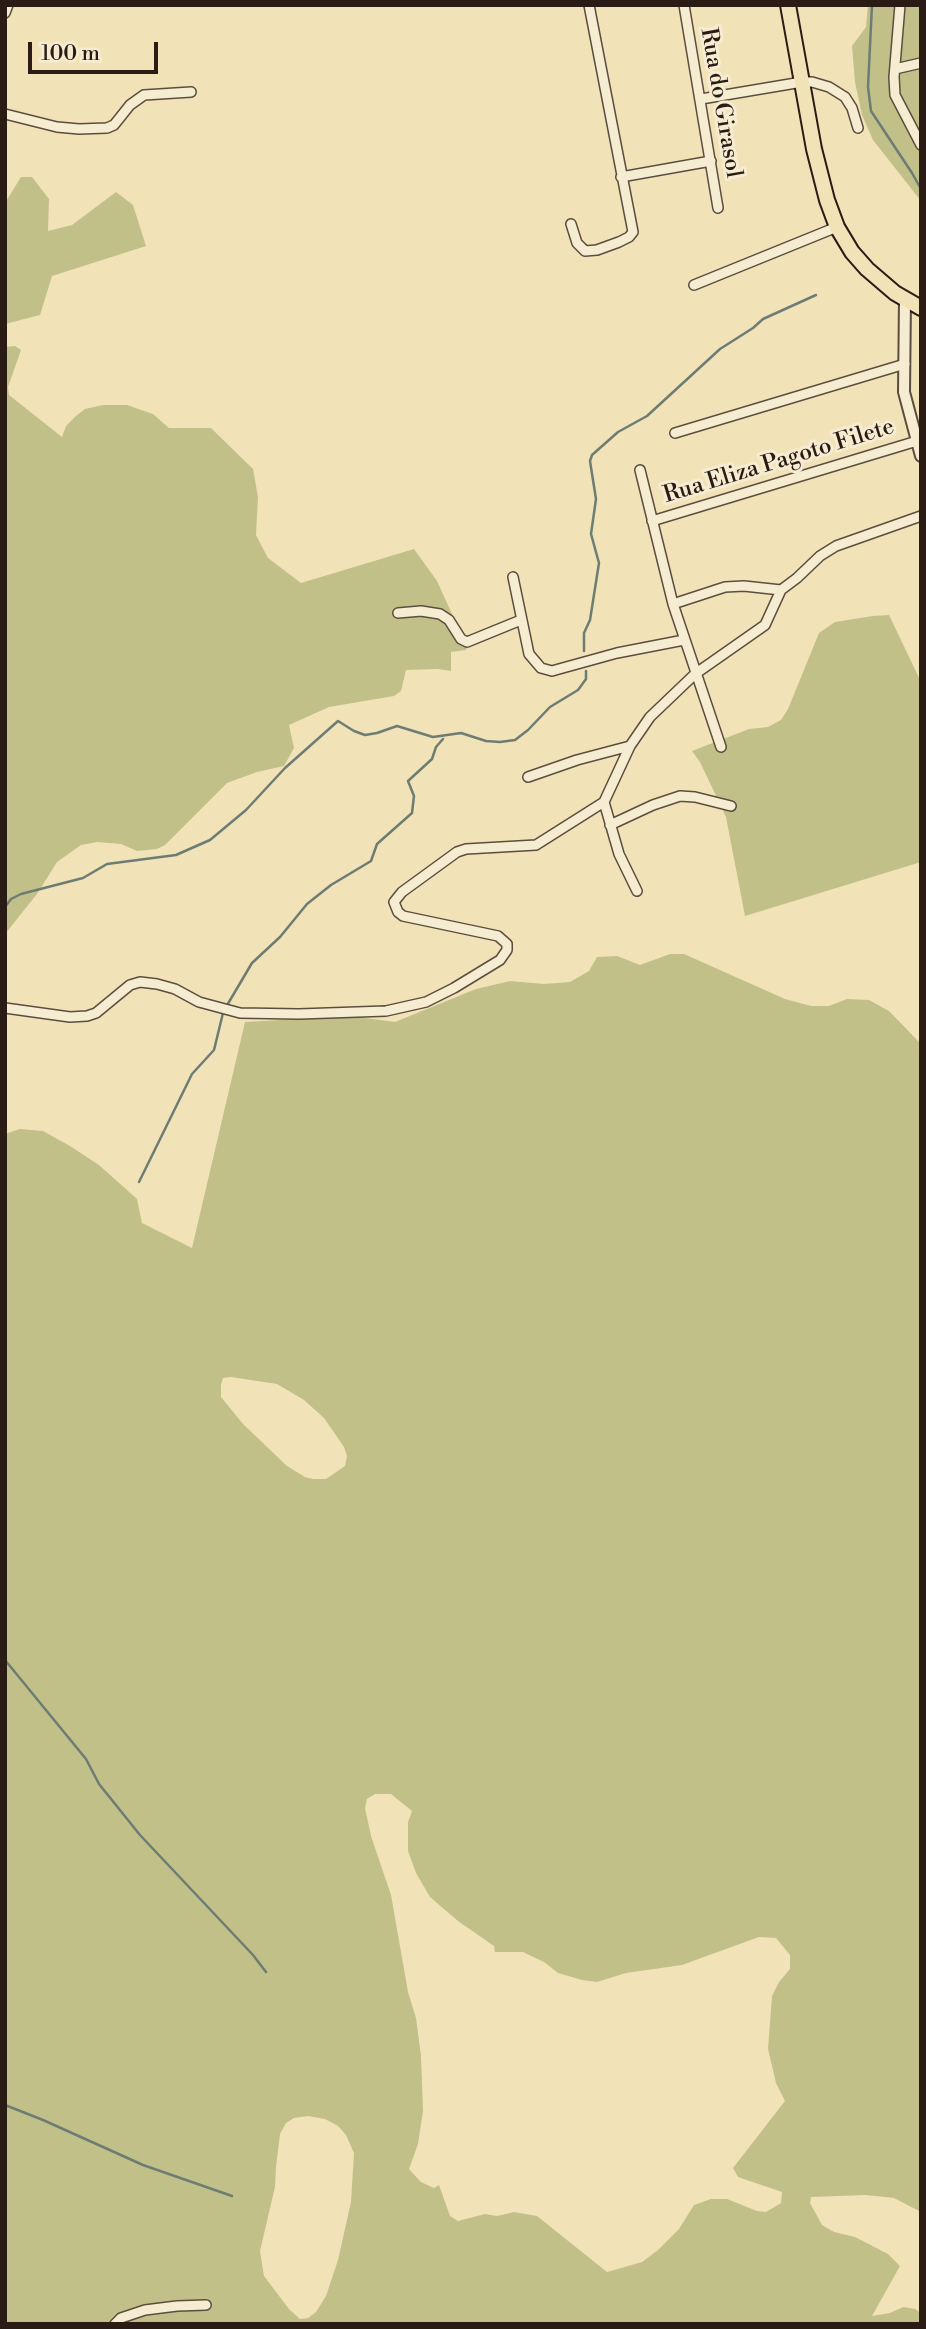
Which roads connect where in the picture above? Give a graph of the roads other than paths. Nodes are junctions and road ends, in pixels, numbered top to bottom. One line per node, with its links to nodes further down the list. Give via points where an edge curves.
1 (8, 5): 6 (street)
2 (589, 5): 16 (street)
3 (684, 5): 11 (street, Rua do Girasol)
4 (788, 5): 9 (main road)
5 (900, 5): 8 (street)
6 (5, 13)
7 (921, 63): 8 (street)
8 (895, 69): 14 (street, via 895,96)
9 (802, 82): 11 (street); 13 (street, via 821,84 841,94 850,104); 19 (main road, via 819,172)
10 (191, 92): 12 (street, via 144,95 107,128 57,127)
11 (701, 99): 15 (street, Rua do Girasol)
12 (5, 114)
13 (858, 128)
14 (921, 145)
15 (711, 161): 16 (street); 17 (street, Rua do Girasol)
16 (621, 177): 18 (street, via 632,235 585,251 577,243)
17 (718, 208)
18 (572, 224)
19 (837, 227): 20 (street); 21 (main road, via 867,269)
20 (694, 285)
21 (905, 299): 22 (main road); 23 (street)
22 (921, 308)
23 (905, 364): 24 (street); 25 (street, via 904,392)
24 (675, 433)
25 (916, 441): 26 (street); 29 (street, Rua Eliza Pagoto Filete)
26 (921, 456)
27 (640, 470): 29 (street)
28 (921, 516): 31 (street, via 836,546)
29 (652, 521): 32 (street)
30 (513, 577): 34 (street)
31 (781, 590): 32 (street, via 735,585); 36 (street, via 765,625)
32 (673, 604): 35 (street)
33 (398, 613): 34 (street, via 440,614 467,642)
34 (521, 620): 35 (street, via 537,665 552,671)
35 (684, 640): 36 (street)
36 (695, 674): 37 (street, via 650,717); 38 (street)
37 (630, 746): 39 (street); 40 (street)
38 (721, 747)
39 (528, 777)
40 (604, 802): 42 (street); 44 (street, via 542,842 466,849 397,897 395,908 403,916 498,936 507,944 500,960 426,1002 386,1011 240,1013 199,1002 175,989 140,982 87,1016)
41 (731, 806): 42 (street, via 680,796)
42 (610, 825): 43 (street)
43 (636, 891)
44 (5, 1008)
45 (206, 2305): 46 (street, via 145,2310)
46 (115, 2324)

